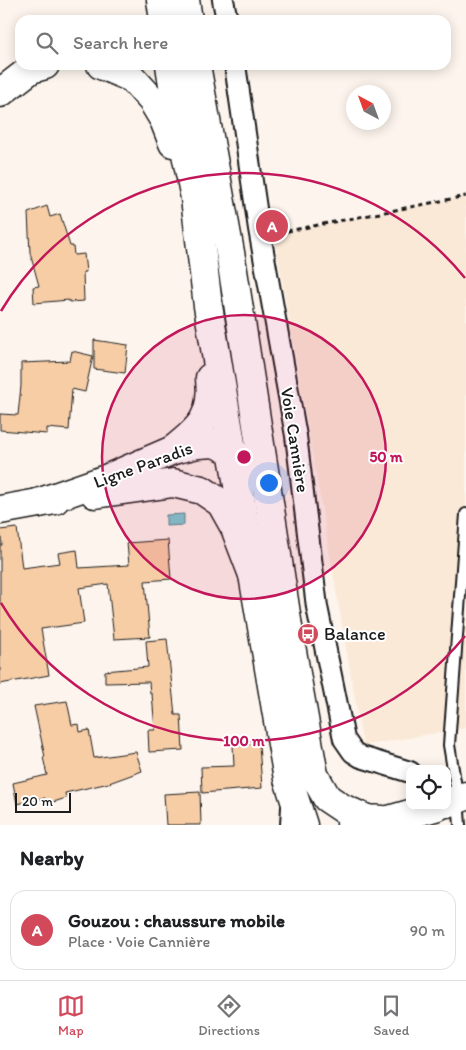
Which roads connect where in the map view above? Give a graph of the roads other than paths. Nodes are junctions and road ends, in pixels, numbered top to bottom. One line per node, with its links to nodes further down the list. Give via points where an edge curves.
1 (161, 0): 4 (main road)
2 (185, 0): 5 (main road)
3 (223, 0): 6 (street)
4 (163, 15)
5 (187, 15)
6 (225, 15)
7 (31, 70): 12 (main road)
8 (113, 70): 13 (main road, via 132,78 152,100 164,120)
9 (171, 70): 13 (main road)
10 (197, 70): 17 (main road, via 231,258)
11 (236, 70): 22 (street, Voie Cannière, via 259,229 296,436 318,607 344,739 361,758)
12 (0, 93)
13 (195, 198): 14 (main road)
14 (208, 306): 15 (main road, via 207,347 212,391 208,413 195,433); 16 (main road)
15 (173, 450): 16 (main road, Ligne Paradis, via 214,444); 18 (main road, Ligne Paradis, via 101,481)
16 (233, 451): 17 (main road, Ligne Paradis); 21 (main road)
17 (266, 483): 25 (main road, via 314,775 327,798)
18 (38, 503): 19 (main road, Ligne Paradis); 21 (main road, Ligne Paradis, via 173,483 202,490 221,503 235,528)
19 (0, 510)
20 (466, 514): 24 (lane, via 449,745)
21 (253, 575): 23 (main road)
22 (406, 771)
23 (288, 779): 26 (lane); 27 (main road)
24 (453, 803): 25 (main road)
25 (376, 822)
26 (286, 825)
27 (303, 825)

